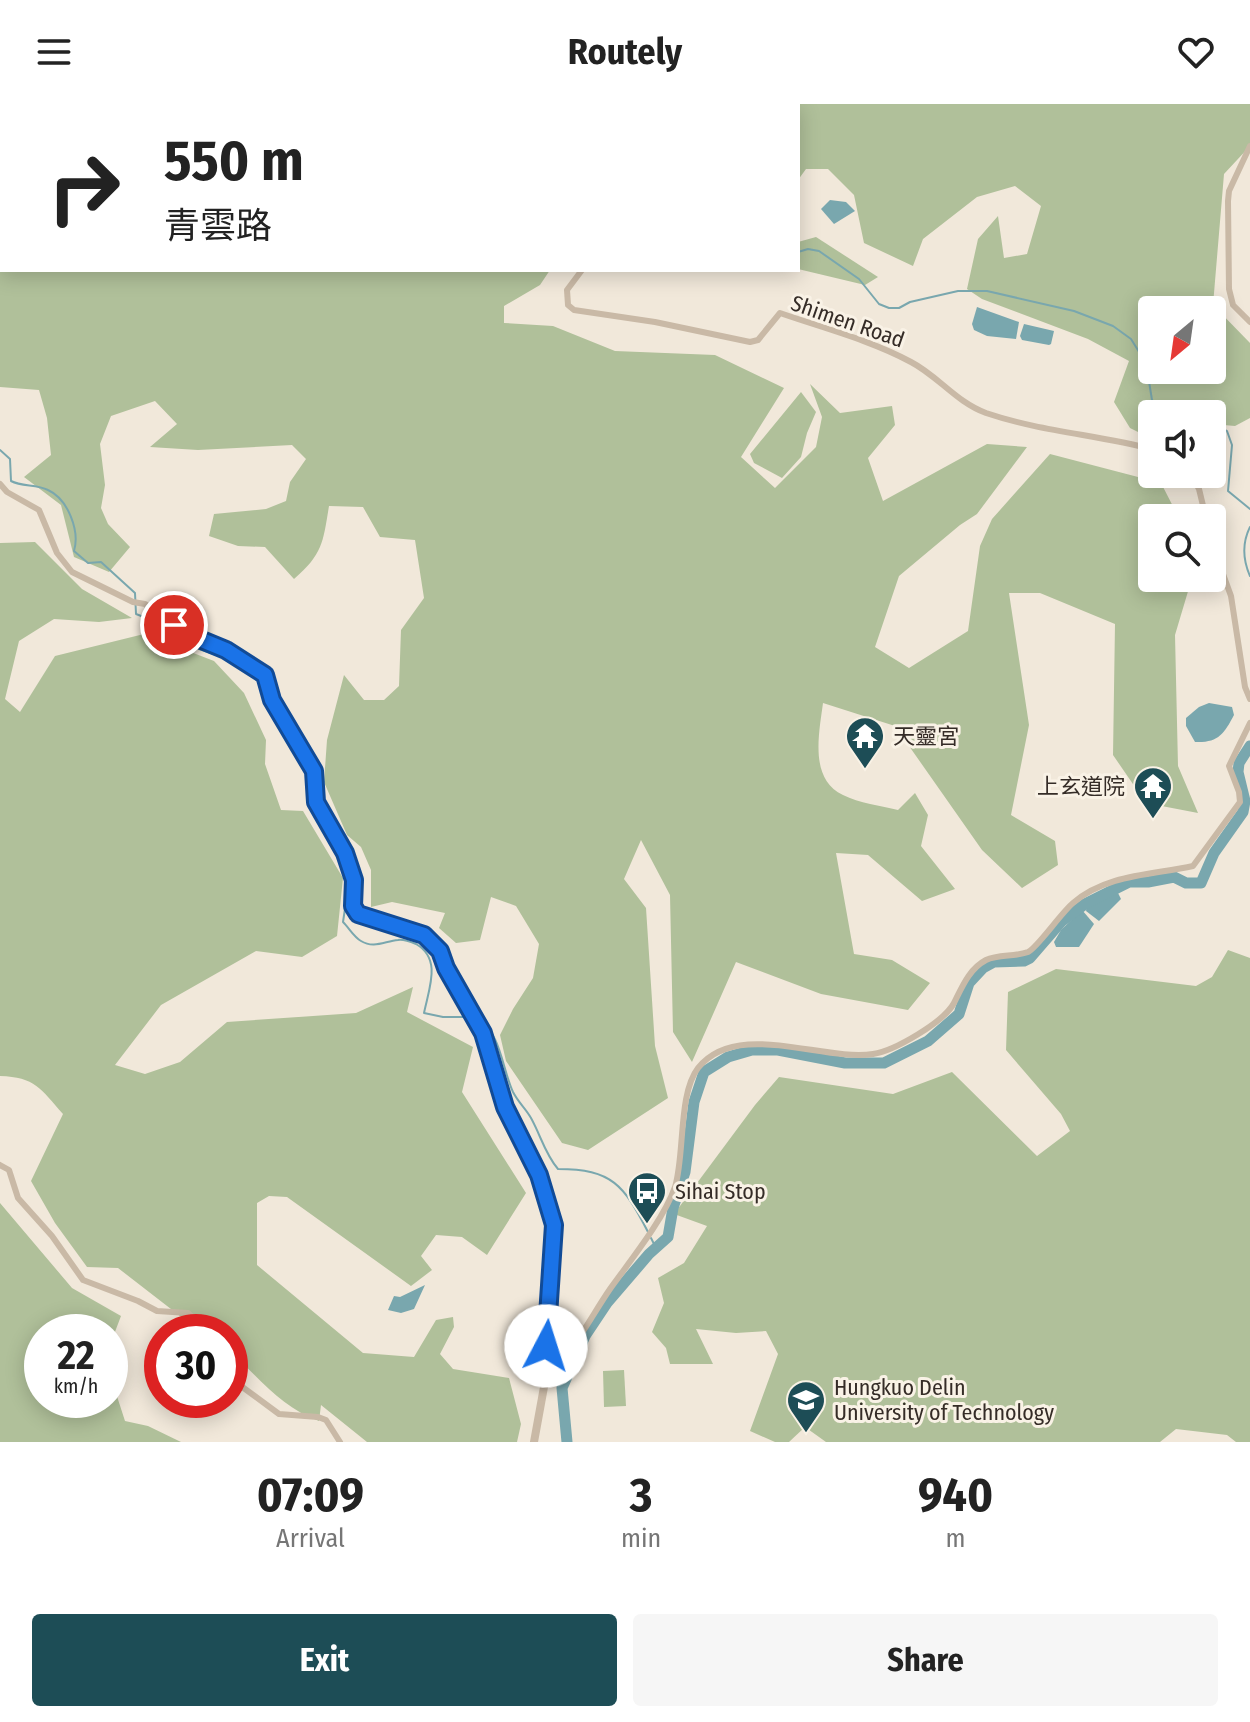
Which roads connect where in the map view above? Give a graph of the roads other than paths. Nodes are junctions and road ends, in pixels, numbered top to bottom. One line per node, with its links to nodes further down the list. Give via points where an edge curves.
1 (1250, 146): 3 (street, via 1228,201 1229,289 1233,305)
2 (580, 272): 4 (street, Shimen Road, via 567,290 568,305 574,310 750,342 758,340 780,313 909,360 963,403 985,413)
3 (1250, 322)
4 (1138, 446)
5 (0, 484): 11 (street, via 39,510 61,561 72,572 145,604 180,631 226,650 265,675 272,700 314,771 316,802 345,853 358,914 424,935 440,951 483,1033 505,1107 539,1175 554,1225)
6 (1226, 582): 7 (street)
7 (1250, 699)
8 (1250, 723): 11 (street, via 1229,766 1240,802 1193,866 1125,877 1088,893 1030,951 987,959 964,982 947,1012 880,1053 762,1043 722,1052 699,1067 691,1082 675,1188 632,1263 562,1362)
9 (0, 1165): 10 (street, via 9,1170 18,1198 83,1280 157,1311)
10 (189, 1314)
11 (546, 1376): 14 (street)
12 (248, 1391): 13 (street, via 279,1414 326,1420)
13 (340, 1442)
14 (534, 1442)

